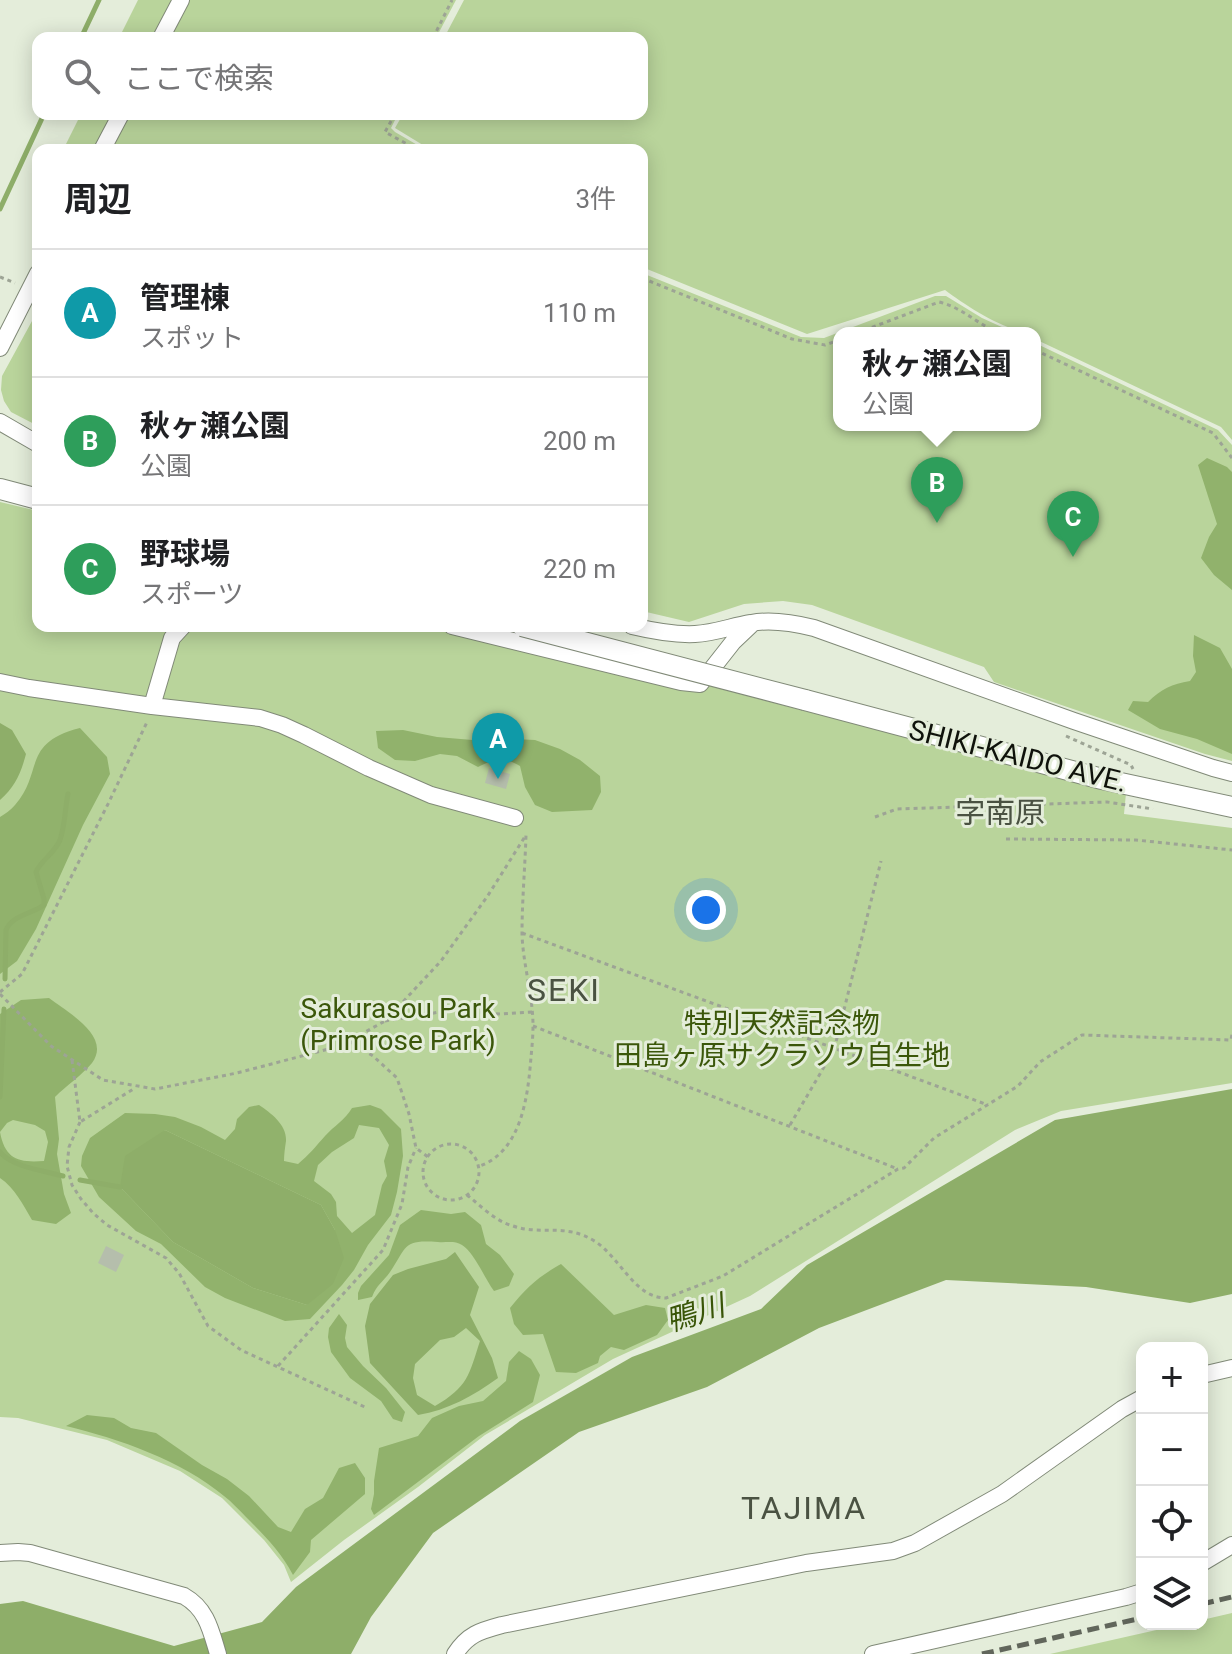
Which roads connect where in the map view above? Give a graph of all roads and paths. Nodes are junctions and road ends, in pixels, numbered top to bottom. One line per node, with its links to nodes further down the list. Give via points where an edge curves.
1 (181, 0): 3 (street)
2 (452, 0): 4 (path)
3 (164, 32)
4 (436, 32)
5 (118, 120): 7 (street)
6 (392, 120): 8 (path, via 385,132)
7 (105, 144)
8 (407, 144)
9 (0, 277): 10 (path)
10 (8, 280)
11 (648, 280): 15 (path, via 792,339)
12 (32, 285): 16 (street)
13 (873, 327): 14 (path, via 939,302)
14 (986, 327)
15 (833, 342)
16 (0, 348)
17 (1041, 353): 20 (path, via 1213,433)
18 (0, 422): 19 (street)
19 (32, 441)
20 (1232, 458)
21 (0, 489): 22 (main road)
22 (32, 497)
23 (754, 622): 24 (street, via 697,634); 26 (street, via 700,684); 30 (street, via 814,628)
24 (648, 629)
25 (178, 632): 29 (street)
26 (477, 632)
27 (545, 632): 31 (main road, SHIKI-KAIDO AVE., bridge, via 1102,779)
28 (0, 682): 29 (street)
29 (152, 706): 34 (street, via 260,718 431,795); 39 (path, via 22,974)
30 (1232, 773)
31 (1232, 807)
32 (1152, 809): 33 (path, via 1107,802 897,809)
33 (875, 817)
34 (515, 818)
35 (1006, 839): 36 (path, via 1136,840)
36 (1232, 850)
37 (881, 861): 46 (path)
38 (522, 933): 40 (path); 41 (path, via 526,835 441,961); 46 (path)
39 (0, 993): 47 (path, via 51,1046)
40 (532, 1012): 41 (path, via 452,1010); 42 (path)
41 (385, 1021): 45 (path)
42 (533, 1026): 51 (path); 54 (path, via 521,1121 498,1155)
43 (1232, 1034): 44 (path)
44 (1231, 1040): 49 (path, via 1082,1035)
45 (349, 1041): 48 (path, via 237,1073 155,1089); 52 (path, via 397,1078)
46 (834, 1050): 49 (path); 51 (path)
47 (72, 1060): 48 (path, via 103,1080); 50 (path)
48 (138, 1086): 50 (path)
49 (988, 1105): 55 (path, via 934,1138)
50 (80, 1122): 57 (path, via 67,1166 81,1199 107,1225 166,1258 208,1326)
51 (790, 1125): 55 (path)
52 (416, 1148): 53 (path); 57 (path, via 383,1250)
53 (428, 1157): 54 (path, via 439,1147 460,1146); 56 (path, via 423,1174 432,1193 452,1200)
54 (477, 1167): 56 (path, via 477,1182)
55 (898, 1169): 56 (path, via 723,1276 666,1298 638,1287 594,1241 565,1230 510,1226)
56 (467, 1195)
57 (277, 1367): 61 (path)
58 (1232, 1368): 59 (street)
59 (1208, 1374)
60 (1136, 1401): 67 (street, via 1002,1494 915,1543 502,1625 472,1636)
61 (367, 1408)
62 (1232, 1545): 64 (street)
63 (0, 1553): 66 (street, via 30,1553 184,1596 199,1607)
64 (1208, 1559)
65 (1136, 1594): 68 (street)
66 (218, 1654)
67 (455, 1654)
68 (873, 1654)

